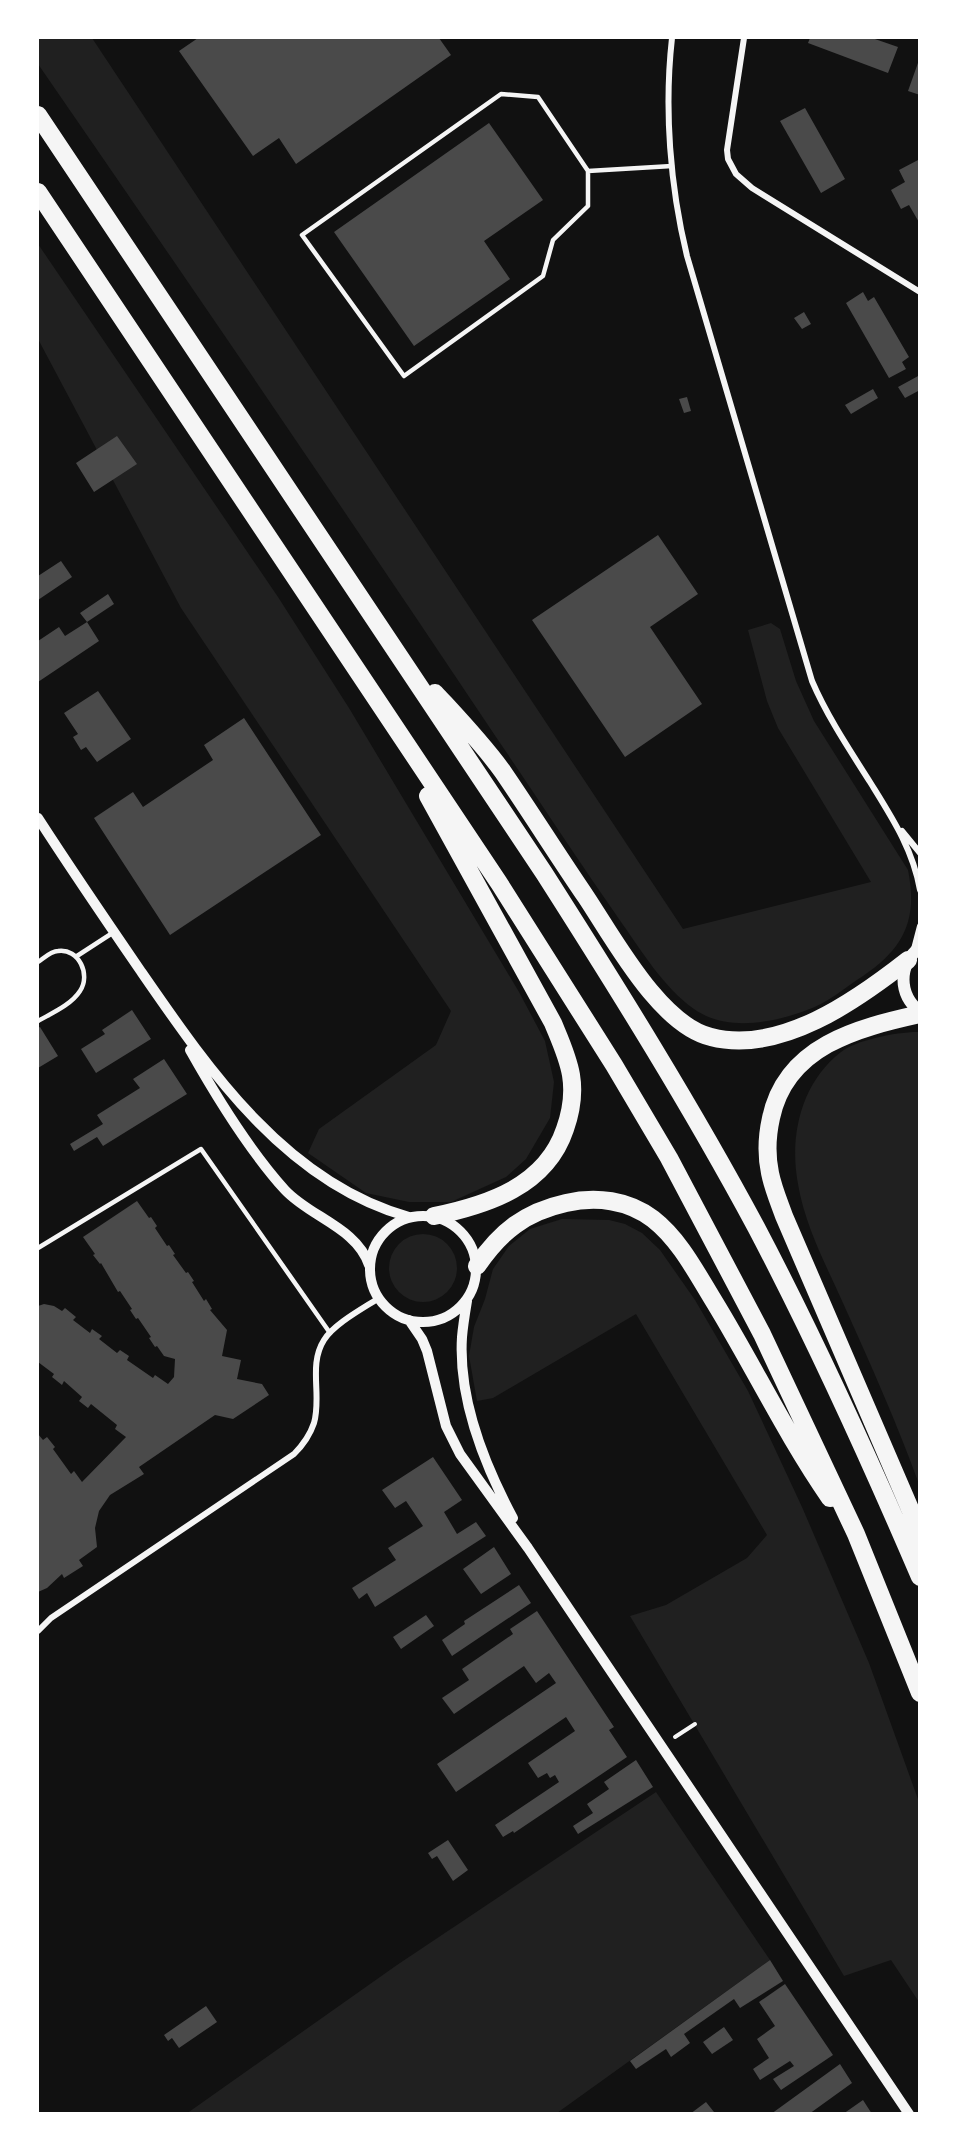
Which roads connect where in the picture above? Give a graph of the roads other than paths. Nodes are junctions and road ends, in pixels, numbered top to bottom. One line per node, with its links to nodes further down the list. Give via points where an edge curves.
1 (672, 38): 4 (street)
2 (744, 38): 7 (street, via 727,150 736,174 763,196)
3 (38, 115): 8 (highway)
4 (672, 166): 5 (lane); 11 (street, via 687,256 808,671 823,704)
5 (588, 171): 5 (lane, via 538,97 501,94 302,235 404,376 543,276 553,240 588,206)
6 (38, 192): 9 (highway)
7 (920, 292)
8 (395, 649): 16 (highway, via 502,771 643,982 677,1019 695,1031 730,1040 794,1031 880,981); 34 (highway, via 596,954 699,1125 804,1321)
9 (363, 678): 22 (highway, via 526,971 557,1033 571,1075 573,1092 567,1123 556,1151 542,1168 503,1196); 31 (highway, via 533,936 669,1158 762,1334)
10 (38, 818): 15 (street)
11 (896, 824): 12 (street); 13 (street)
12 (920, 853)
13 (920, 890)
14 (920, 926): 16 (street)
15 (114, 932): 17 (lane); 21 (street)
16 (913, 954): 19 (main road, via 903,972 904,990)
17 (77, 956): 18 (lane, via 56,951); 20 (lane, via 84,973 82,988 74,999)
18 (38, 962)
19 (920, 1013): 32 (highway, via 843,1036 798,1066 778,1093 767,1143 769,1172 784,1216 911,1511)
20 (38, 1021)
21 (177, 1026): 23 (street, via 252,1117 298,1160 357,1198); 25 (street, via 211,1086 270,1172 302,1205 351,1238)
22 (434, 1216): 23 (street); 26 (street, via 461,1231 474,1251)
23 (409, 1217): 25 (street, via 382,1235)
24 (38, 1248): 30 (lane, via 201,1149)
25 (370, 1266): 27 (street)
26 (477, 1266): 28 (street); 31 (highway, via 503,1233 527,1217 555,1206 610,1201 653,1220 674,1241 702,1282 801,1455)
27 (379, 1298): 29 (street, via 395,1314); 30 (street)
28 (468, 1298): 29 (street, via 457,1311 442,1319); 33 (street, via 462,1370 469,1407 490,1474)
29 (409, 1320): 33 (street, via 431,1360 452,1440)
30 (330, 1333): 35 (street, via 318,1355 314,1421 294,1454)
31 (856, 1534): 36 (highway)
32 (920, 1542)
33 (528, 1548): 37 (street)
34 (920, 1577)
35 (38, 1630)
36 (920, 1693)
37 (909, 2114)

